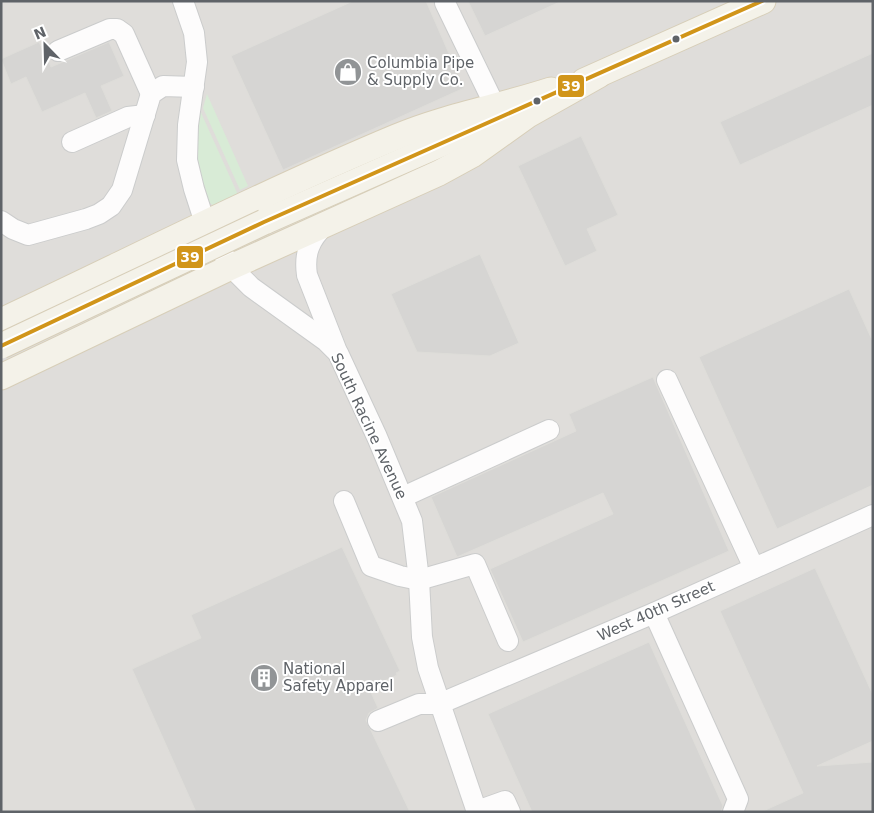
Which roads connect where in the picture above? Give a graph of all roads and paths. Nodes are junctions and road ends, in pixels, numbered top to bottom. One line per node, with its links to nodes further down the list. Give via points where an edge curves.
1 (183, 1): 6 (street, South Racine Avenue, via 194,33 197,62)
2 (763, 1): 5 (main road)
3 (444, 3): 8 (street)
4 (58, 51): 7 (street, via 117,29 124,34)
5 (599, 75): 8 (main road); 13 (main road, via 528,116 459,162); 16 (main road, bridge, via 264,222)
6 (194, 87): 7 (street, via 163,86); 12 (street, South Racine Avenue, via 187,160)
7 (151, 94): 9 (street)
8 (495, 106): 12 (main road, via 440,120 396,137)
9 (145, 115): 10 (street, via 128,117); 11 (street, via 120,196 105,210 86,219 28,235)
10 (72, 142)
11 (1, 221)
12 (205, 223): 14 (street, South Racine Avenue); 15 (main road)
13 (327, 223): 14 (main road); 17 (street, via 313,236 305,263 307,276)
14 (231, 267): 17 (street, South Racine Avenue, via 250,287); 18 (main road)
15 (1, 320)
16 (1, 346)
17 (338, 353): 21 (street, South Racine Avenue)
18 (1, 377)
19 (667, 380): 24 (street)
20 (548, 430): 21 (street)
21 (403, 497): 25 (street, South Racine Avenue, via 412,521)
22 (344, 500): 25 (street, via 371,566)
23 (873, 515): 24 (street, West 40th Street)
24 (754, 568): 26 (street, West 40th Street)
25 (419, 580): 27 (street, via 475,564); 28 (street, South Racine Avenue, via 422,637)
26 (654, 612): 28 (street, West 40th Street); 32 (street, via 738,799)
27 (508, 641)
28 (439, 704): 29 (street, West 40th Street, via 419,704); 30 (street, South Racine Avenue)
29 (378, 721)
30 (477, 812): 31 (street, via 506,800)
31 (510, 812)
32 (733, 812)

